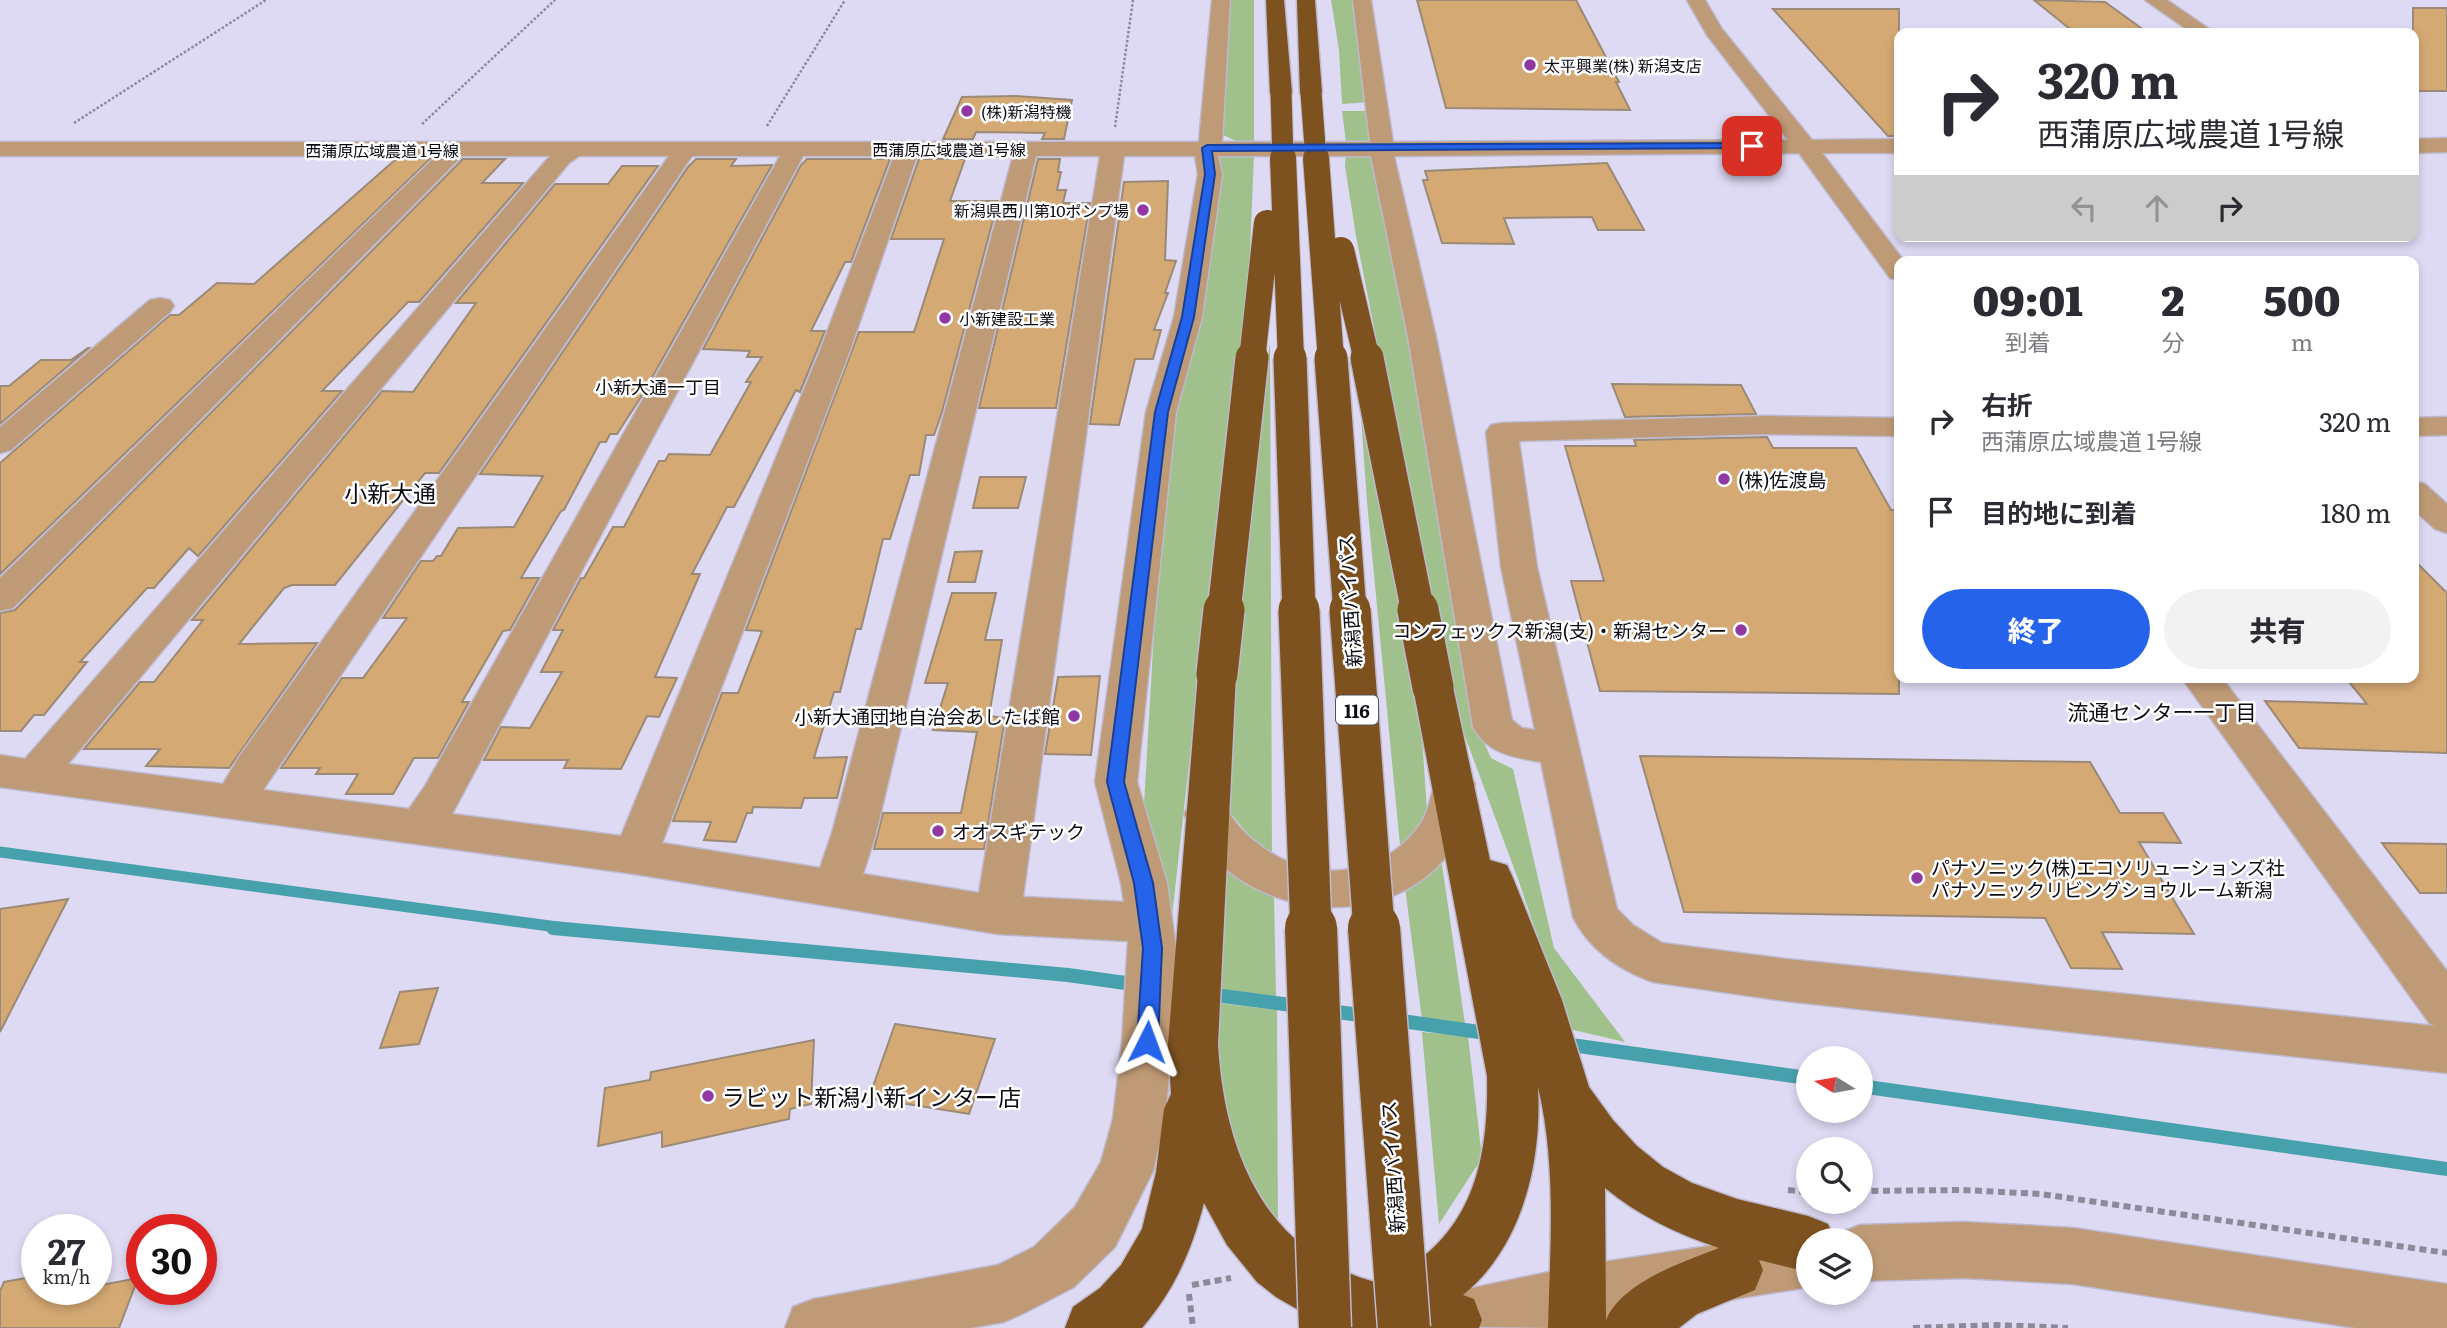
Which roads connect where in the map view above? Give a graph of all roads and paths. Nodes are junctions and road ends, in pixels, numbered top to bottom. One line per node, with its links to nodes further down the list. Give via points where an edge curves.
1 (266, 0): 23 (path)
2 (555, 0): 28 (path)
3 (845, 0): 19 (path)
4 (1133, 0): 26 (path)
5 (1221, 0): 21 (street, via 1213,132)
6 (1277, 0): 12 (highway, 新潟西バイパス / 116, via 1278,24)
7 (1306, 0): 12 (highway, 新潟西バイパス / 116)
8 (1362, 0): 27 (street)
9 (1696, 0): 14 (street, via 1714,31)
10 (2154, 0): 11 (street)
11 (2197, 28)
12 (1296, 93): 13 (highway, 新潟西バイパス / 116, bridge); 45 (highway, bridge, via 1217,674); 70 (highway, 新潟西バイパス / 116, bridge)
13 (1314, 142): 43 (highway, bridge, via 1363,338); 66 (highway, 新潟西バイパス / 116, bridge)
14 (1805, 145): 16 (street, 西蒲原広域農道 1号線); 27 (street, 西蒲原広域農道 1号線); 31 (street)
15 (2447, 145): 17 (street)
16 (1894, 146)
17 (2419, 146)
18 (686, 148): 19 (street, 西蒲原広域農道 1号線); 30 (street, 西蒲原広域農道 1号線); 44 (street, via 254,768)
19 (753, 148): 20 (street, 西蒲原広域農道 1号線)
20 (796, 148): 24 (street, 西蒲原広域農道 1号線); 46 (street, via 446,786)
21 (1207, 148): 26 (street, 西蒲原広域農道 1号線); 27 (street, 西蒲原広域農道 1号線); 50 (street, via 1210,174 1188,317 1161,412 1116,782 1144,883)
22 (0, 149): 23 (street, 西蒲原広域農道 1号線)
23 (34, 149): 28 (street, 西蒲原広域農道 1号線)
24 (908, 149): 25 (street, 西蒲原広域農道 1号線); 47 (street, via 834,353)
25 (1027, 149): 26 (street, 西蒲原広域農道 1号線); 48 (street, via 854,833)
26 (1113, 149): 49 (street)
27 (1382, 149): 41 (street, via 1422,337 1493,727 1510,741)
28 (392, 150): 29 (street, 西蒲原広域農道 1号線)
29 (455, 150): 30 (street, 西蒲原広域農道 1号線); 39 (street)
30 (572, 150): 42 (street)
31 (1894, 265)
32 (160, 306): 36 (street)
33 (2447, 426): 35 (street)
34 (1894, 427): 41 (street, via 1768,425 1502,432 1519,567)
35 (2419, 427)
36 (0, 443)
37 (2419, 496): 38 (street)
38 (2447, 522)
39 (0, 599)
40 (2204, 683): 51 (street)
41 (1559, 750): 52 (street, via 1596,917 1616,939 1653,962)
42 (17, 773): 44 (street)
43 (1454, 783): 45 (street, via 1444,823 1431,844 1388,878 1354,890 1326,891 1269,874 1226,842); 54 (highway)
44 (235, 802): 46 (street)
45 (1206, 814): 50 (highway)
46 (419, 827): 47 (street)
47 (635, 856): 48 (street)
48 (836, 888): 49 (street)
49 (999, 915): 50 (street)
50 (1166, 939): 53 (highway)
51 (2447, 1009)
52 (2447, 1050)
53 (1177, 1054): 66 (highway, via 1209,1149 1229,1196 1254,1235 1284,1269 1331,1295); 67 (street, via 1139,1119 1126,1171 1095,1227 1054,1266 1004,1293); 68 (highway, via 1182,1182 1171,1228 1155,1267 1133,1296)
54 (1536, 1077): 56 (highway, via 1643,1186 1718,1222); 64 (highway, via 1572,1126); 66 (highway, via 1515,1114 1512,1153 1501,1192 1479,1237 1422,1292)
55 (1873, 1191): 58 (path, via 2041,1194)
56 (1796, 1241)
57 (1873, 1253): 65 (street, via 1963,1250 2073,1256)
58 (2447, 1253)
59 (1796, 1261): 60 (street)
60 (1735, 1270): 64 (street); 71 (highway, via 1677,1293)
61 (1236, 1278): 63 (path)
62 (1179, 1281): 63 (path)
63 (1188, 1286): 69 (path)
64 (1577, 1311): 66 (street)
65 (2447, 1313)
66 (1409, 1324)
67 (814, 1328)
68 (1094, 1328)
69 (1193, 1328)
70 (1325, 1328)
71 (1632, 1328)
72 (1913, 1328): 73 (path)
73 (2068, 1328)

